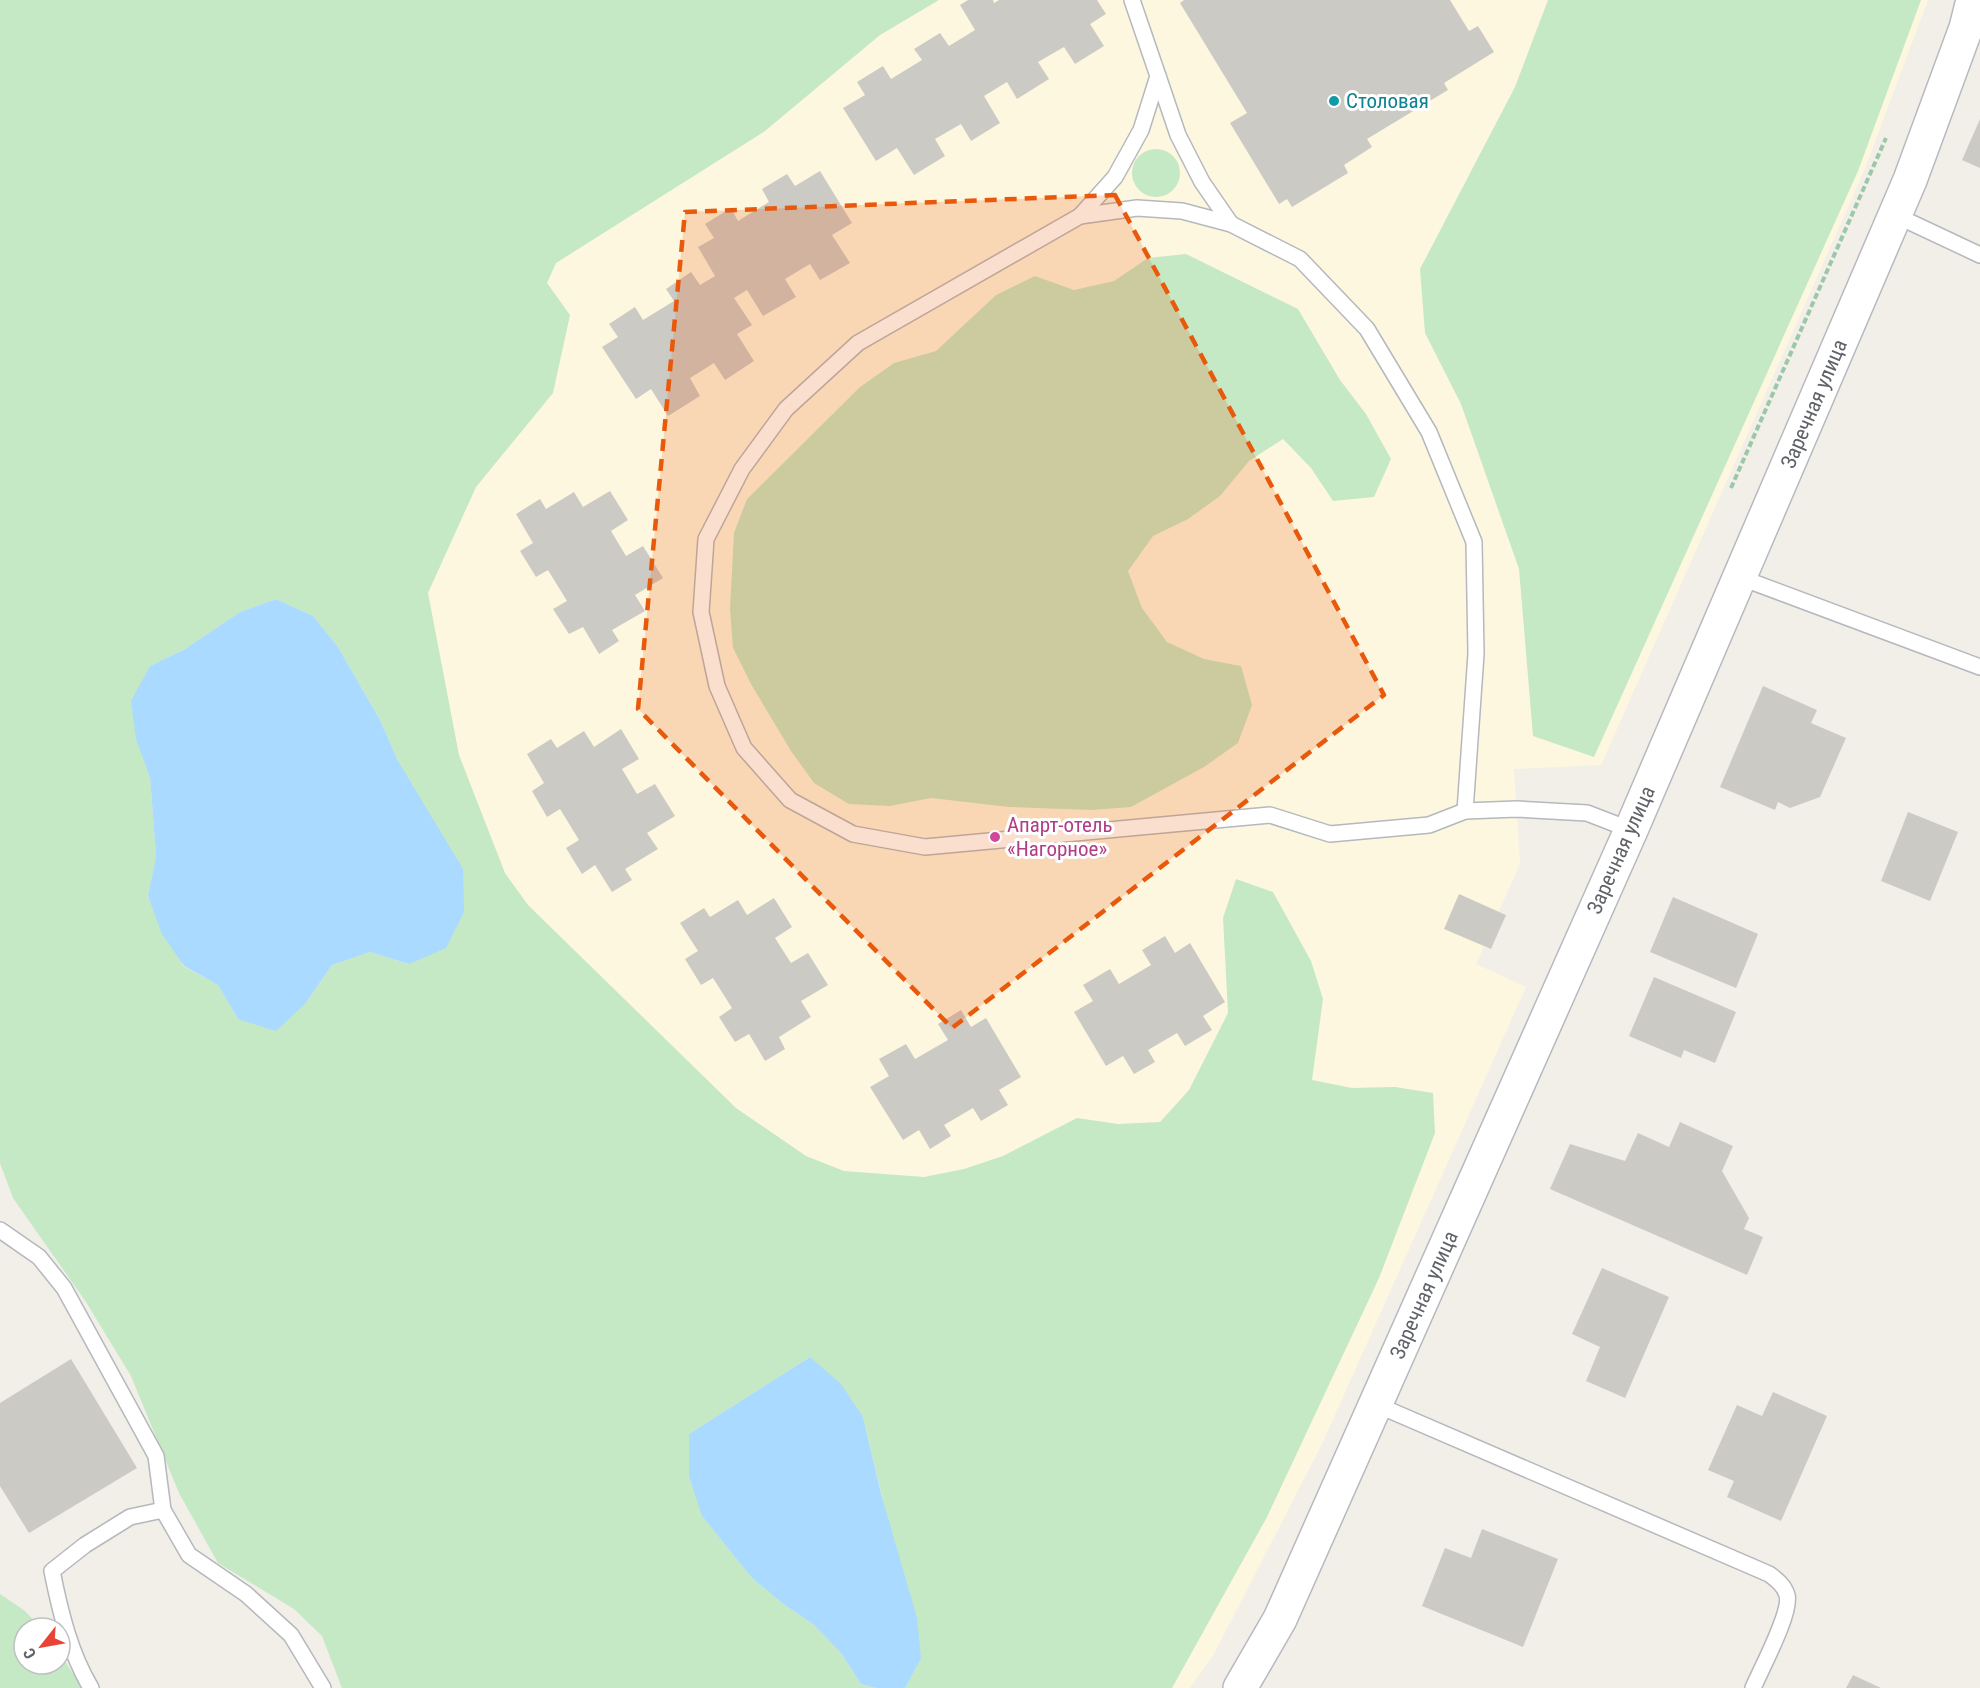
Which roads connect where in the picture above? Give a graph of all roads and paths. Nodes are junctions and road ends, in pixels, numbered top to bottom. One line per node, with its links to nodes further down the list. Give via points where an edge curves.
1 (1132, 0): 3 (lane)
2 (1973, 19): 5 (main road, Заречная улица)
3 (1158, 76): 6 (lane, via 1141,130 1115,177); 7 (lane, via 1178,135 1202,182)
4 (1889, 129): 9 (path)
5 (1895, 215): 8 (lane); 10 (main road, Заречная улица)
6 (1080, 216): 7 (lane, via 1137,208 1182,211); 12 (lane, via 858,343 786,409 742,469 706,540 701,612 717,686 744,748 790,800 817,815 853,834 925,847 1270,814 1330,834 1428,825)
7 (1231, 224): 12 (lane, via 1300,259 1367,329 1429,432 1474,542 1476,654)
8 (1980, 255)
9 (1731, 488)
10 (1739, 578): 11 (lane); 13 (main road, Заречная улица)
11 (1980, 667)
12 (1465, 811): 13 (lane, via 1587,813)
13 (1630, 830): 15 (main road, Заречная улица)
14 (0, 1230): 16 (lane, via 39,1257 64,1288 156,1456)
15 (1375, 1404): 19 (main road, Заречная улица, via 1280,1619); 20 (lane, via 1769,1574 1781,1583 1788,1596 1788,1611)
16 (163, 1510): 17 (lane, via 130,1517 52,1571 60,1610); 18 (lane, via 189,1555 246,1594 291,1635)
17 (91, 1688)
18 (324, 1688)
19 (1240, 1688)
20 (1753, 1688)

